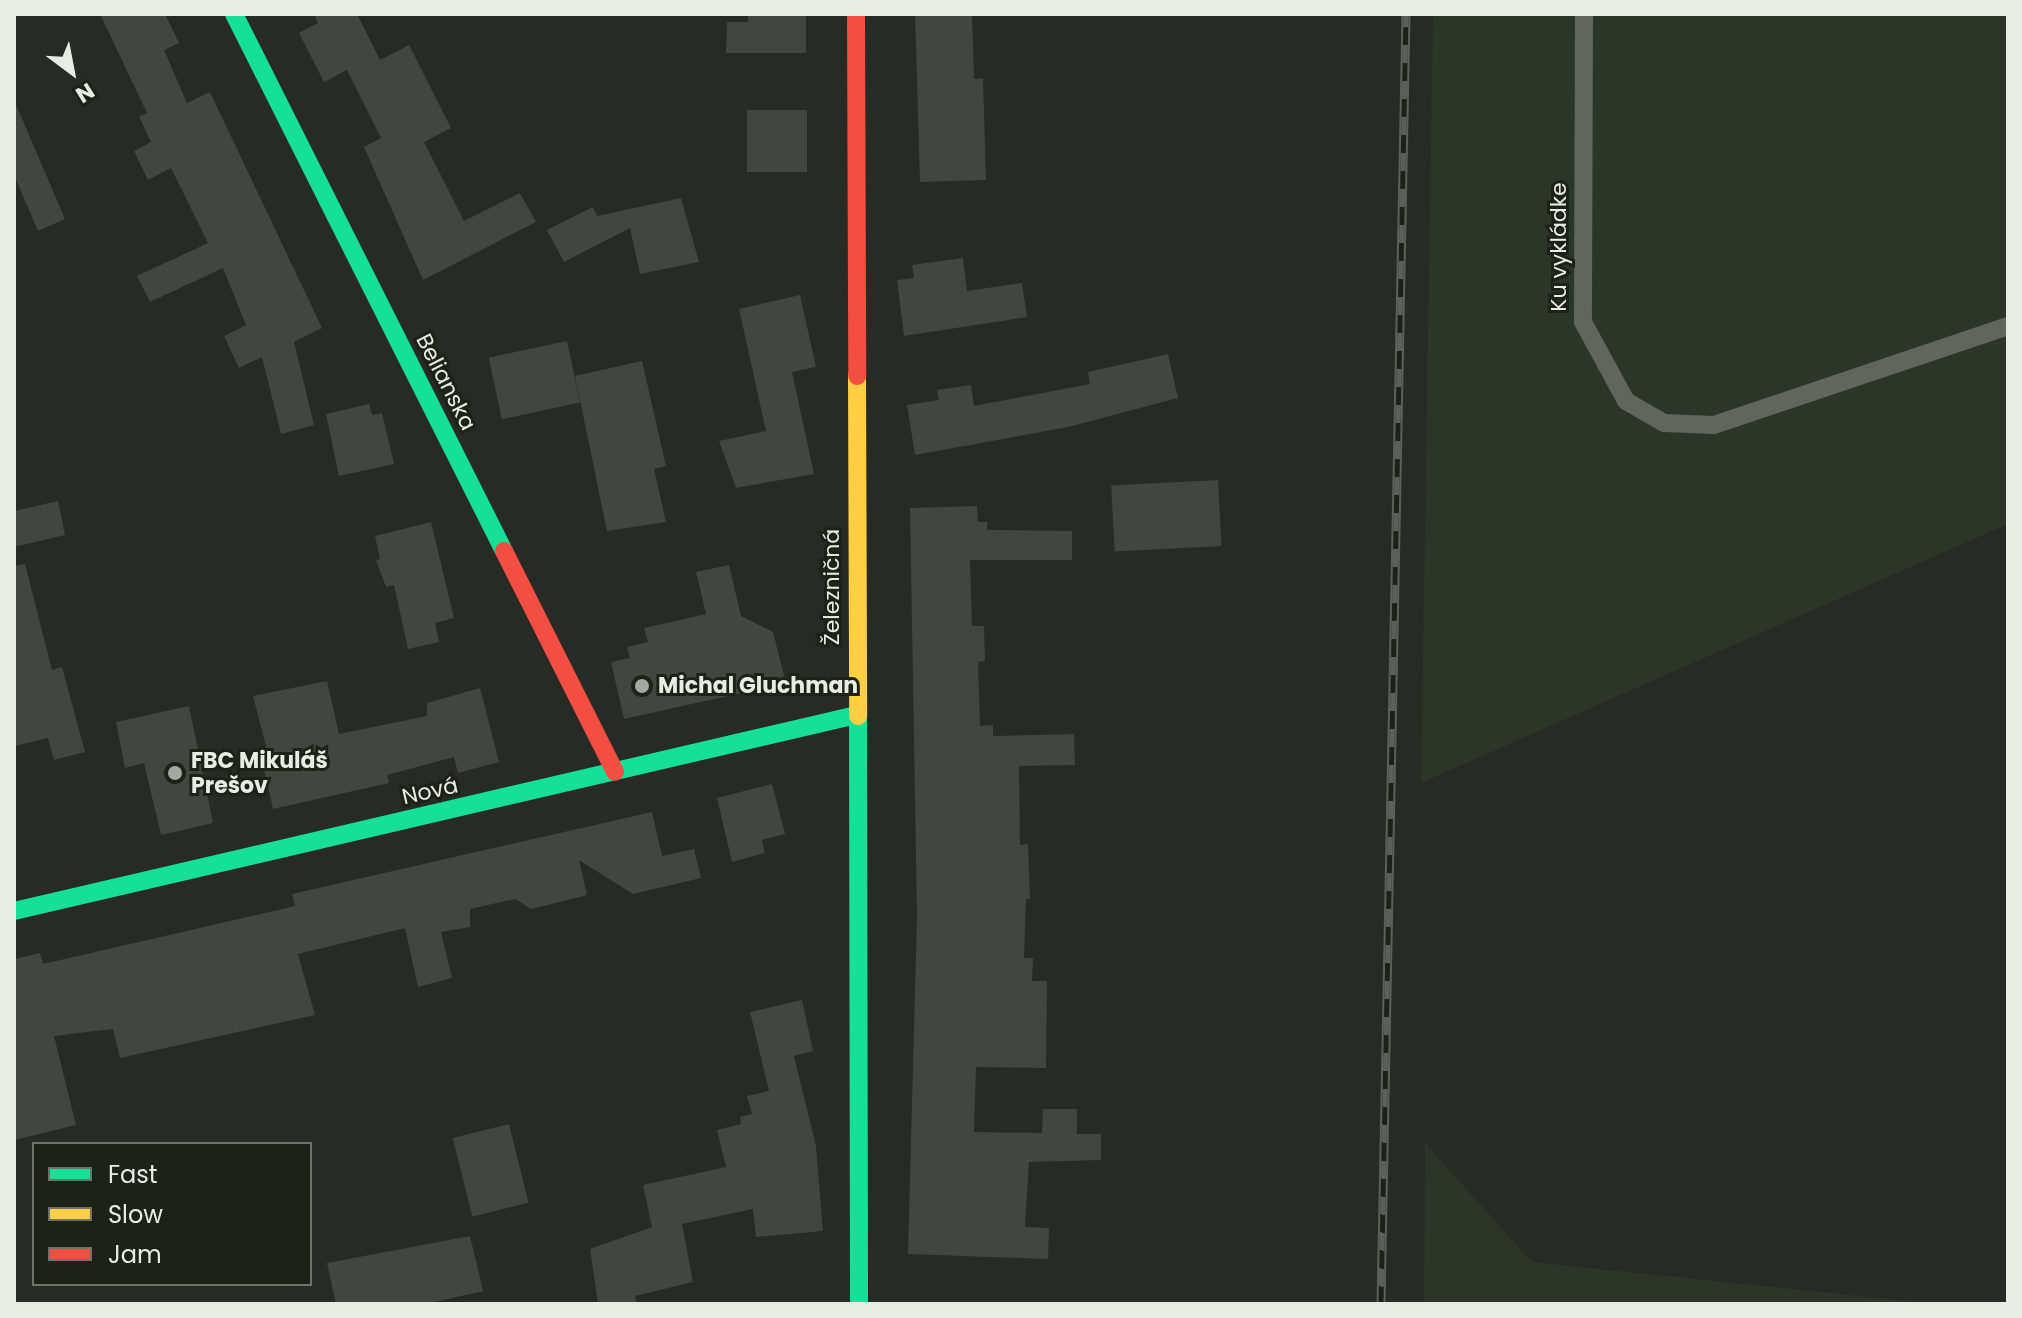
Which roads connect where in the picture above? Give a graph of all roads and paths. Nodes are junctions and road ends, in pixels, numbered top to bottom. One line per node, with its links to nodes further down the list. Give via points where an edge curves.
1 (234, 14): 6 (street, Belianska)
2 (856, 14): 5 (street, Železničná)
3 (1584, 14): 4 (lane, Ku vykládke, via 1583,322 1626,401 1664,423 1714,425)
4 (2008, 326)
5 (856, 715): 6 (street, Nová); 8 (street, Železničná)
6 (615, 772): 7 (street, Nová)
7 (14, 911)
8 (859, 1304)

